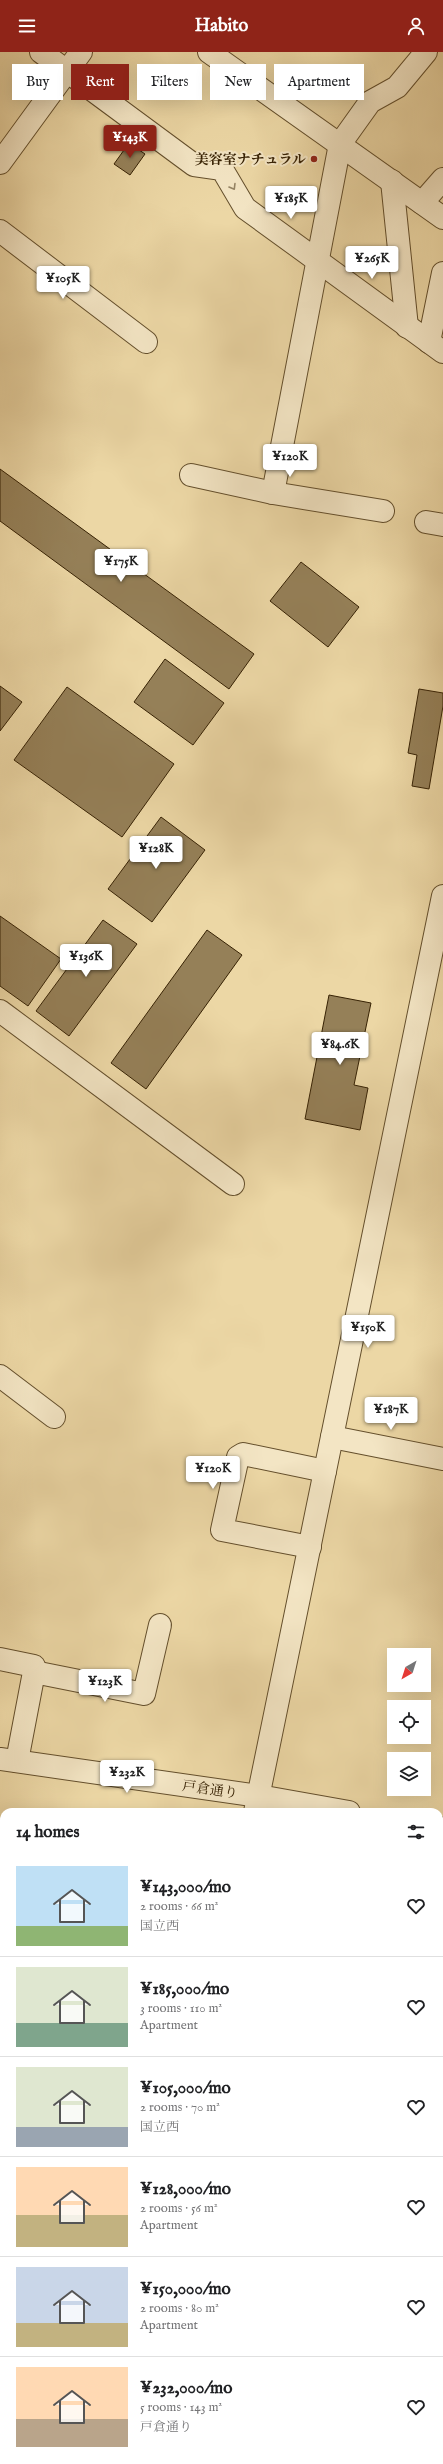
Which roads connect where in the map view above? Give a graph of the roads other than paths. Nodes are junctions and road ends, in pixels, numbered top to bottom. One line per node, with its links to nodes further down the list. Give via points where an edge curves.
1 (41, 52): 5 (street)
2 (82, 52): 5 (street)
3 (209, 52): 6 (street)
4 (426, 52): 6 (street, via 397,87 370,102)
5 (68, 71): 7 (street); 13 (street, one-way to 13, via 194,165 222,169 246,208)
6 (340, 144): 9 (street); 13 (street)
7 (0, 163)
8 (443, 180): 10 (street)
9 (392, 181): 10 (street); 15 (street)
10 (422, 203): 11 (street)
11 (443, 218)
12 (0, 231): 16 (street)
13 (317, 260): 15 (street); 19 (street)
14 (443, 273): 17 (street)
15 (408, 327): 17 (street)
16 (146, 342)
17 (436, 347)
18 (191, 475): 19 (street)
19 (273, 493): 20 (street)
20 (383, 511)
21 (443, 896): 26 (street)
22 (0, 1011): 23 (street)
23 (233, 1184)
24 (0, 1376): 25 (street)
25 (54, 1416)
26 (332, 1437): 27 (street); 28 (street)
27 (443, 1459)
28 (325, 1471): 29 (street); 29 (street, via 243,1454 238,1457 222,1530)
29 (310, 1547): 34 (street)
30 (160, 1625): 32 (street, via 144,1694)
31 (0, 1659): 32 (street, via 34,1666)
32 (34, 1672): 33 (street)
33 (9, 1760): 34 (street, 戸倉通り)
34 (257, 1804): 35 (street, 戸倉通り)
35 (303, 1808)

